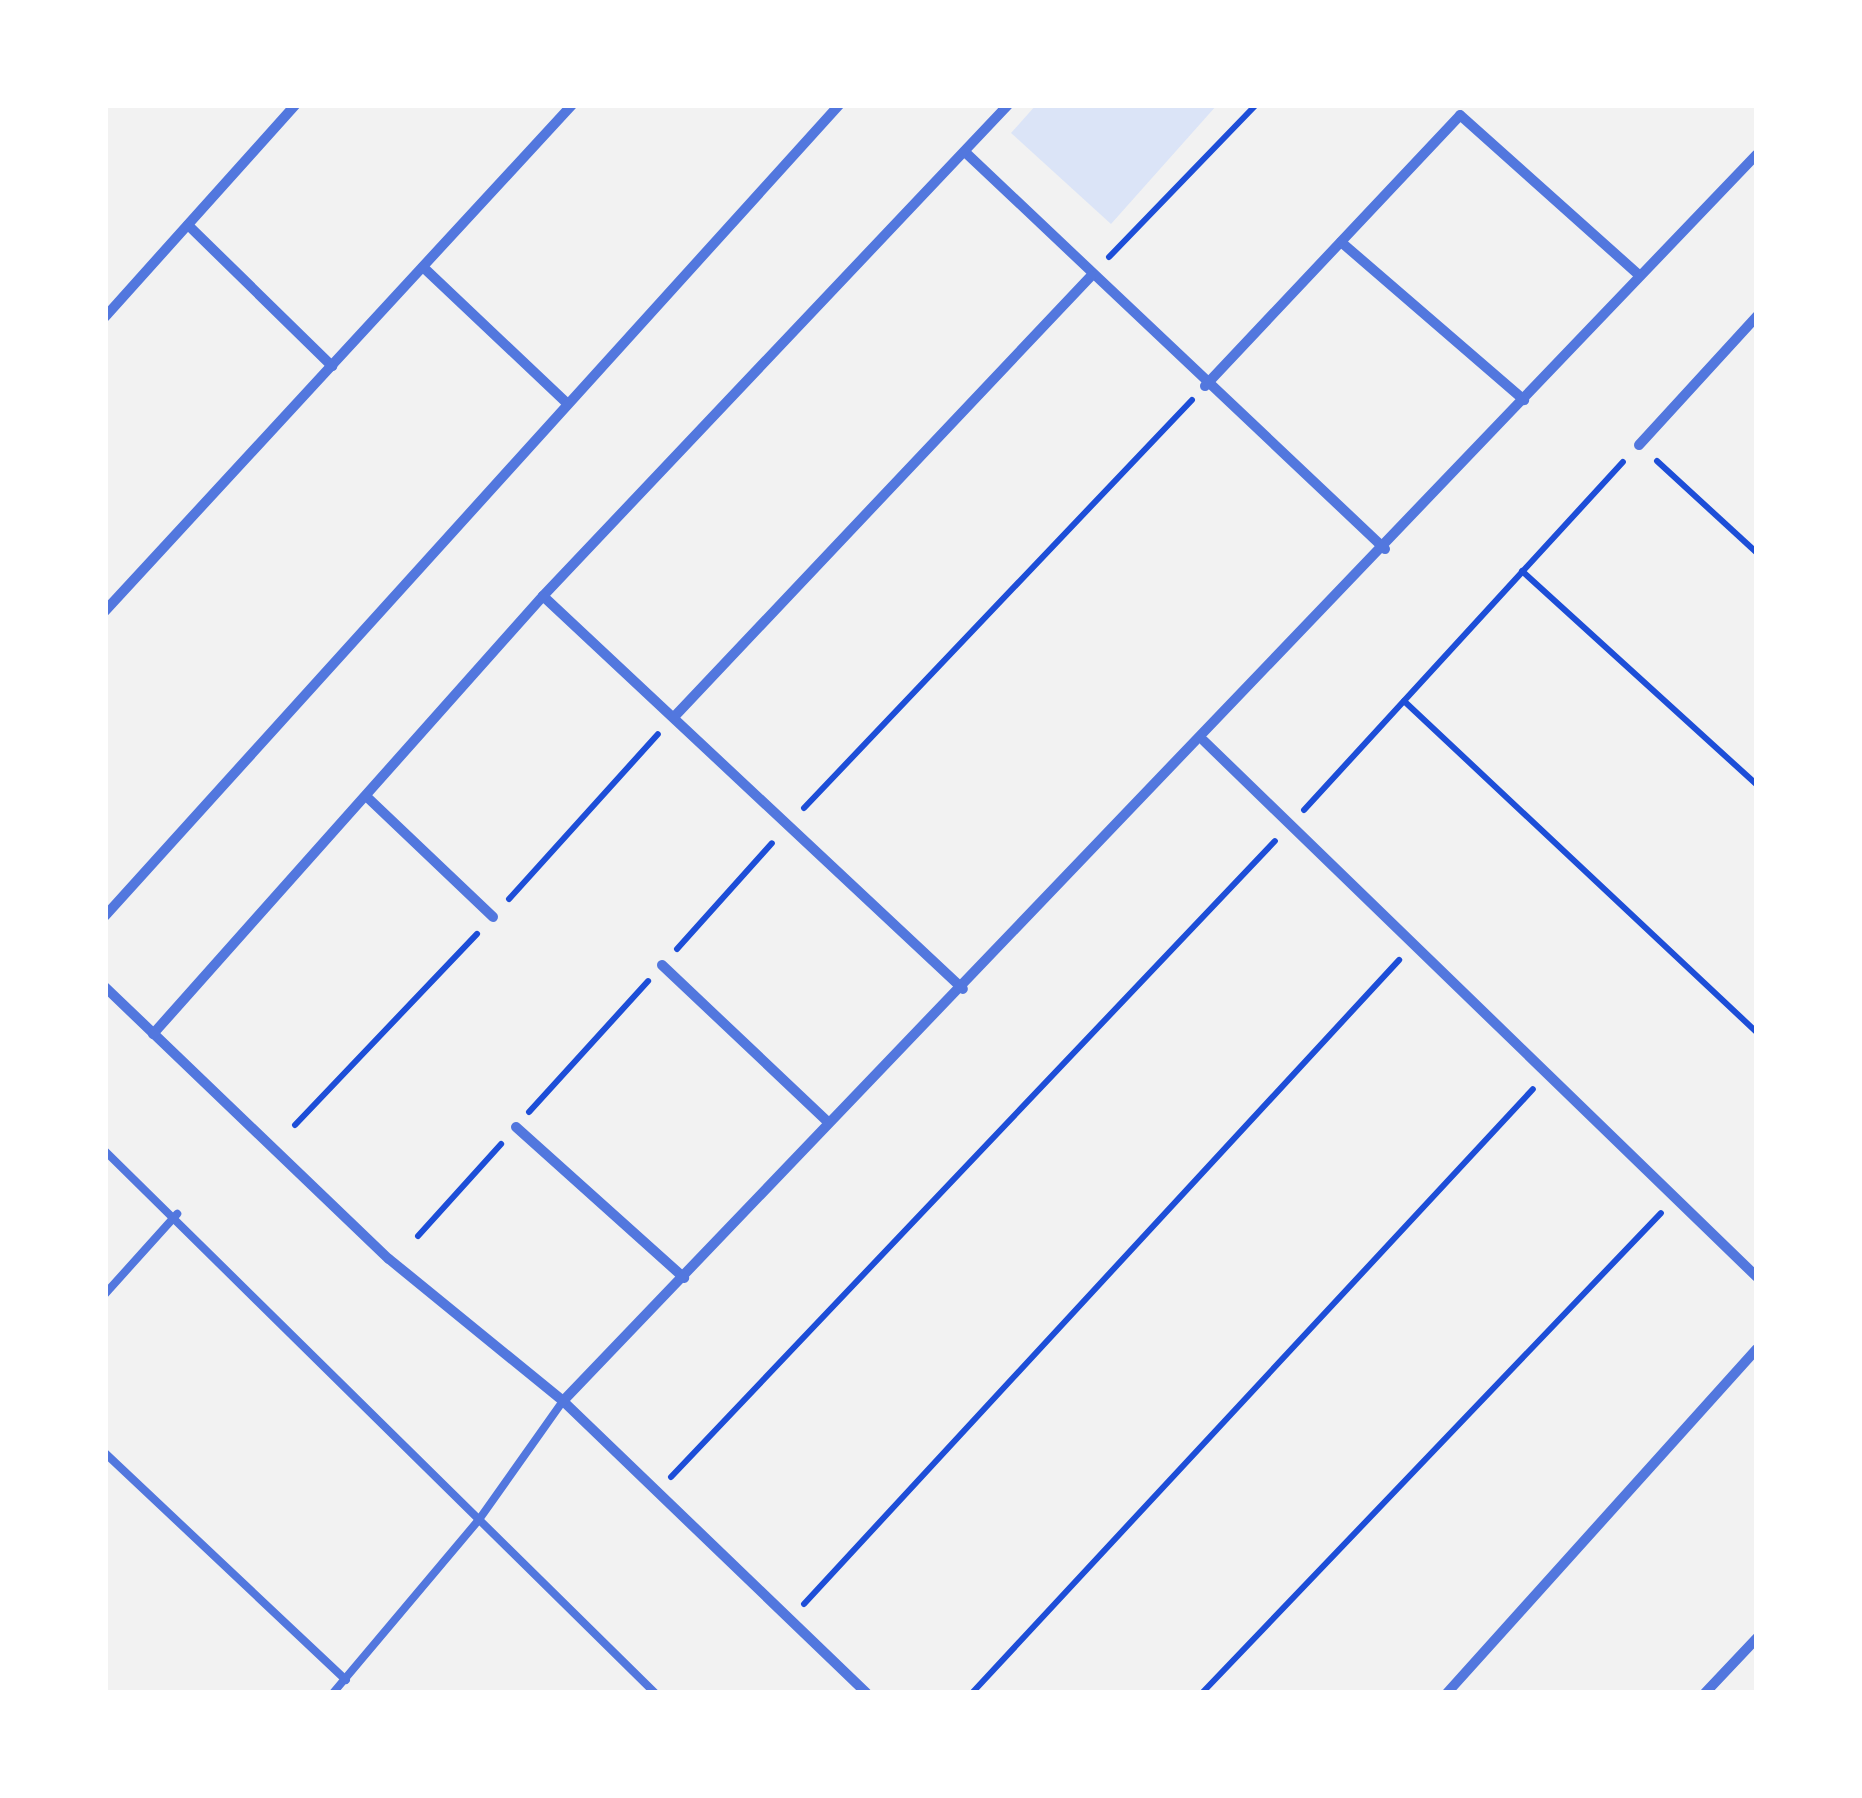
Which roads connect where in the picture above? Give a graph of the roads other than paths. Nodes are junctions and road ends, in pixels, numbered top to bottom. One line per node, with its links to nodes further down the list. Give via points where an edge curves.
1 (296, 105): 7 (street)
2 (572, 105): 9 (street)
3 (839, 105): 17 (street)
4 (1008, 105): 5 (street)
5 (964, 152): 10 (street); 20 (street)
6 (1757, 154): 11 (street)
7 (188, 225): 12 (street); 14 (street)
8 (1341, 242): 11 (street, via 1460,115); 15 (street); 16 (street)
9 (423, 267): 14 (street); 17 (street)
10 (1090, 276): 15 (street); 22 (street)
11 (1640, 276): 16 (street)
12 (105, 316)
13 (1757, 316): 18 (street)
14 (332, 366): 21 (street)
15 (1205, 386): 19 (street)
16 (1524, 400): 19 (street)
17 (567, 403): 25 (street)
18 (1639, 445)
19 (1385, 549): 23 (street)
20 (543, 596): 22 (street); 24 (street)
21 (105, 611)
22 (674, 717): 29 (street)
23 (1204, 741): 29 (street); 35 (street)
24 (367, 797): 26 (street); 30 (street)
25 (105, 916)
26 (493, 917)
27 (662, 966): 31 (street)
28 (105, 987): 30 (street)
29 (963, 989): 31 (street)
30 (153, 1034): 39 (street, via 389,1259)
31 (826, 1120): 36 (street)
32 (516, 1127): 36 (street)
33 (105, 1151): 34 (lane)
34 (177, 1214): 37 (lane); 41 (lane)
35 (1757, 1277)
36 (684, 1278): 39 (street)
37 (105, 1294)
38 (1757, 1350): 47 (street)
39 (563, 1402): 41 (lane); 46 (street, via 653,1496)
40 (105, 1453): 43 (lane)
41 (478, 1521): 43 (lane); 45 (lane)
42 (1757, 1638): 48 (street)
43 (346, 1680): 44 (lane)
44 (333, 1693)
45 (655, 1693)
46 (866, 1693)
47 (1447, 1693)
48 (1705, 1693)

